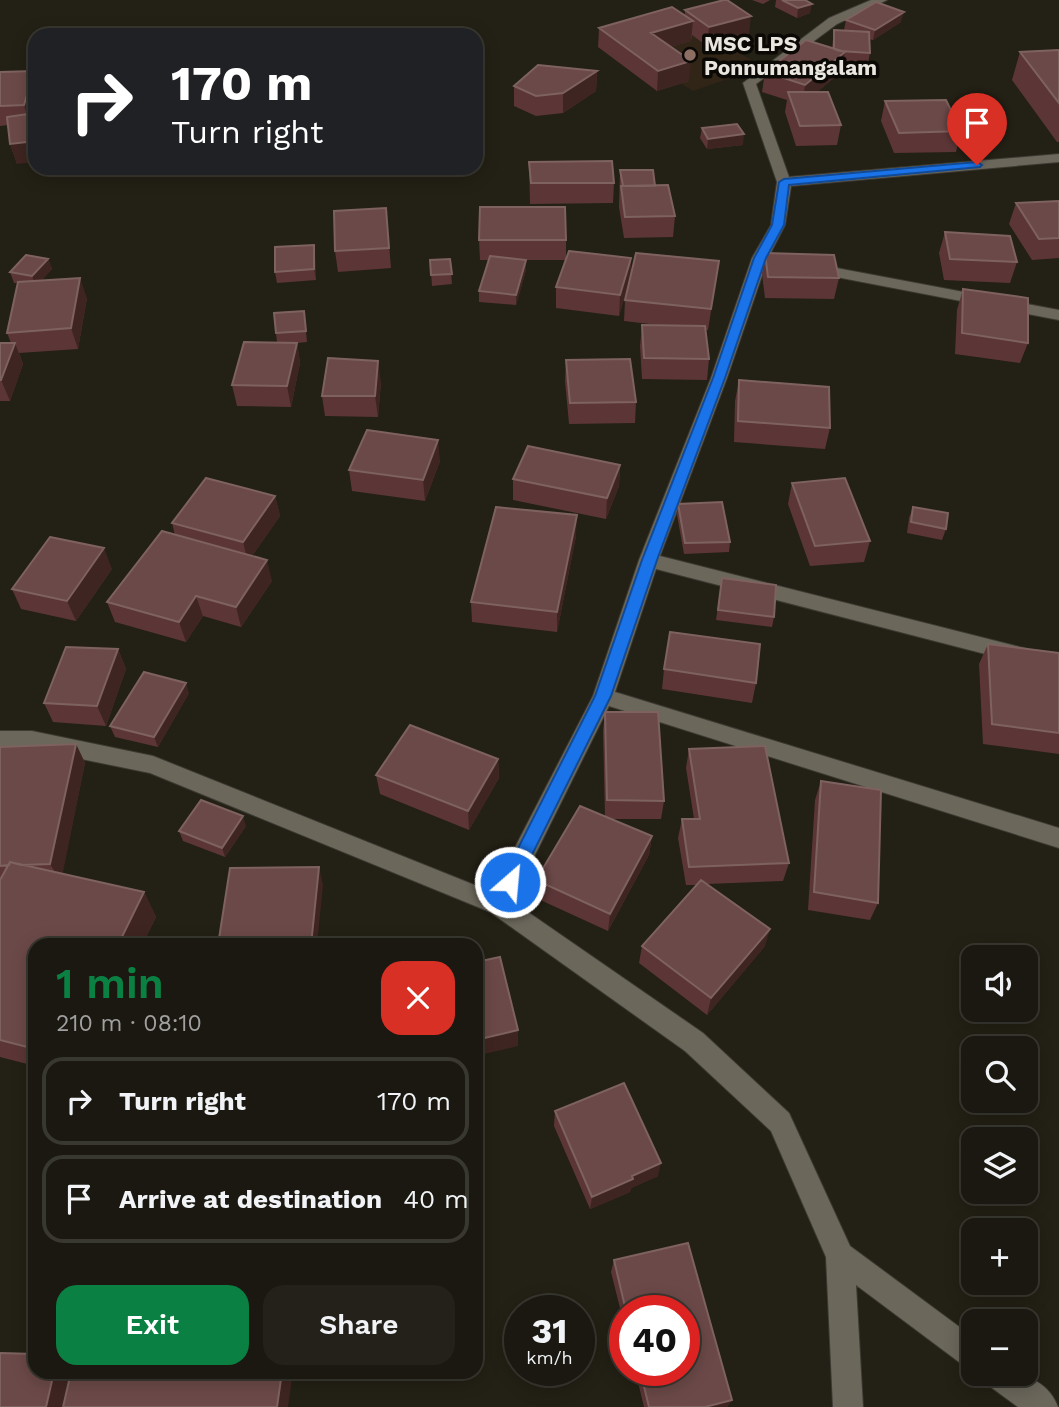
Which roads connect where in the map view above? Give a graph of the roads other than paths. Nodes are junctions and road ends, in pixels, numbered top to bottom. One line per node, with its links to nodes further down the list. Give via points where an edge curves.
1 (881, 0): 3 (street, via 834,21 749,83)
2 (1059, 158): 3 (street)
3 (784, 182): 6 (street, via 767,260)
4 (800, 266): 5 (street)
5 (1059, 316)
6 (649, 560): 7 (street); 8 (street)
7 (1059, 665)
8 (603, 696): 10 (street); 11 (street)
9 (0, 740): 11 (street, via 32,740 153,765)
10 (1059, 838)
11 (498, 905): 12 (street, via 694,1042 780,1122)
12 (840, 1256): 13 (street); 15 (street)
13 (961, 1346)
14 (1015, 1386): 16 (street)
15 (848, 1407)
16 (1043, 1407)

